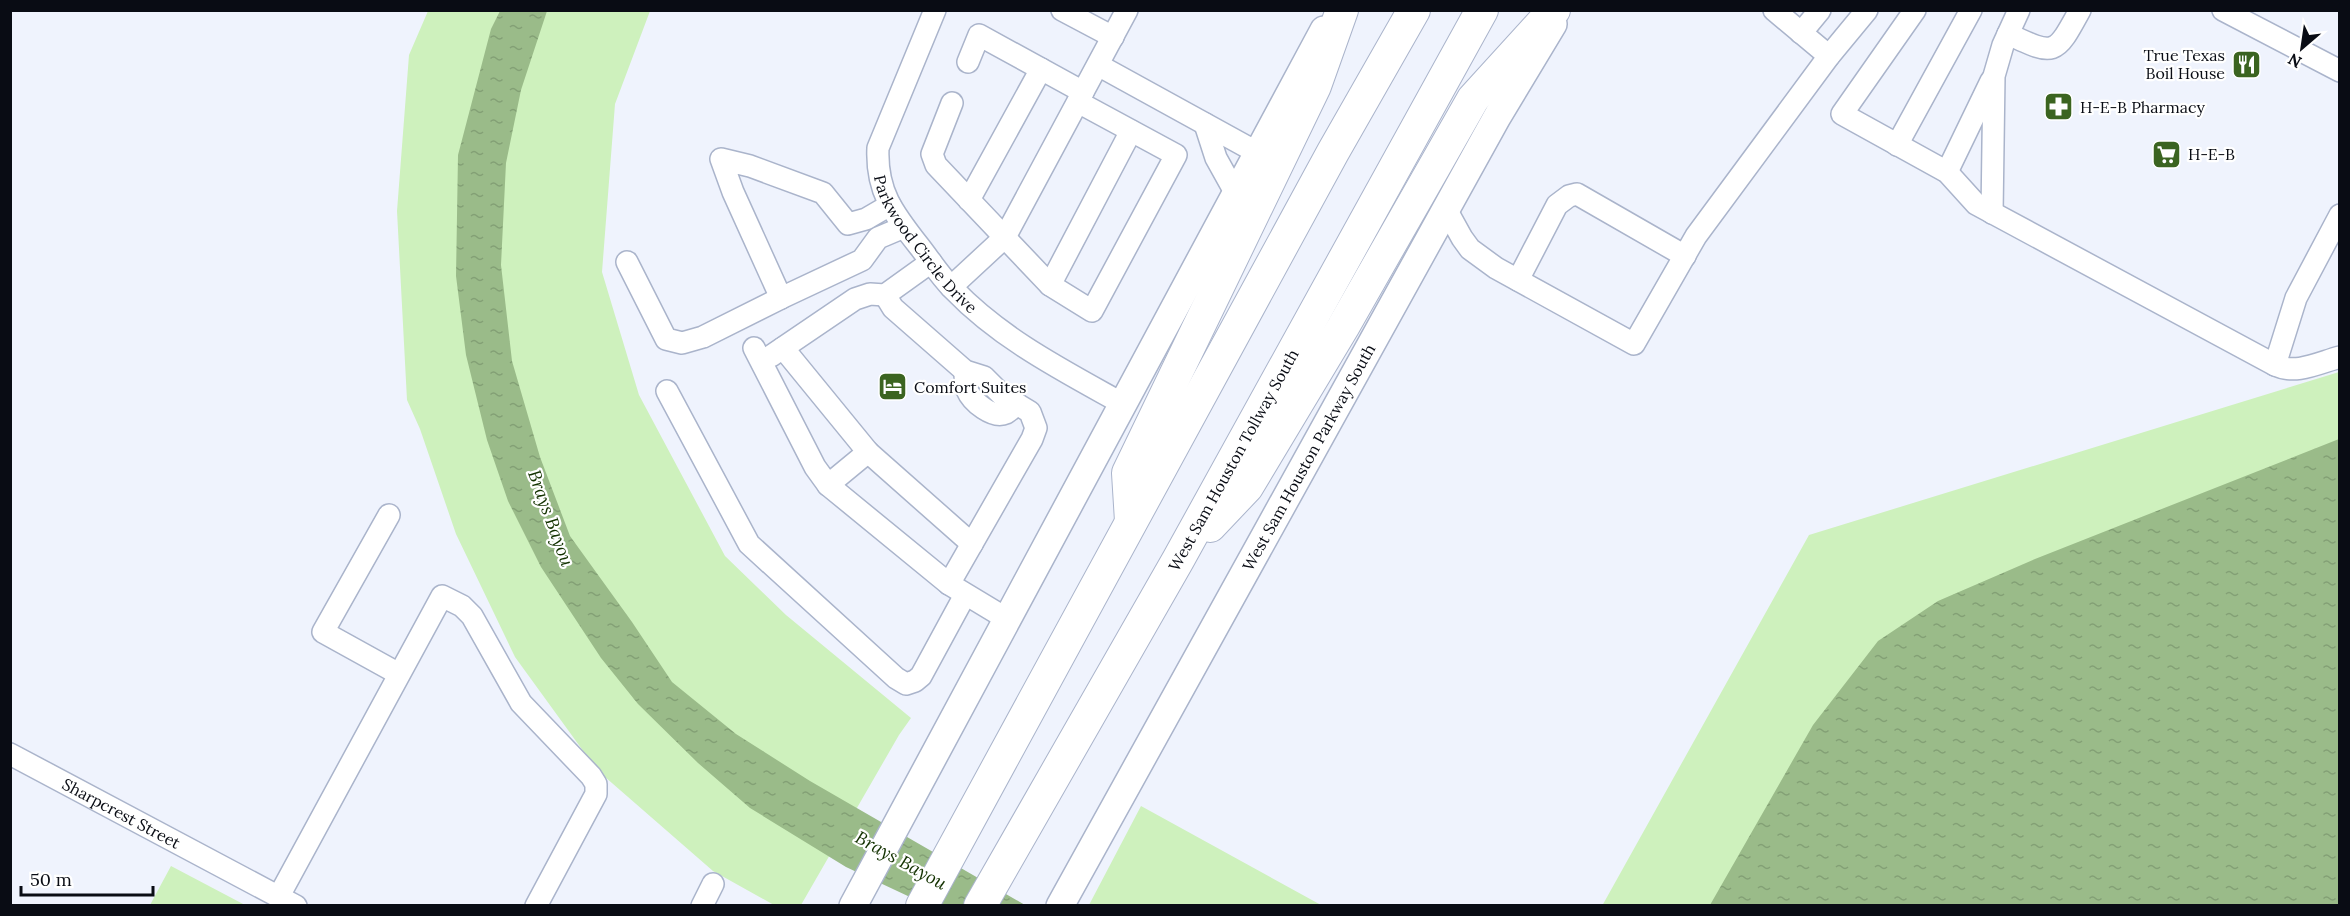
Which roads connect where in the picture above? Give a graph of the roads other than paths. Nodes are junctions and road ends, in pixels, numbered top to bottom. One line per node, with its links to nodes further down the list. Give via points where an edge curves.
1 (934, 10): 36 (street, Parkwood Circle Drive, via 878,148 881,188)
2 (1062, 10): 20 (street)
3 (1127, 10): 20 (street)
4 (1335, 10): 32 (main road)
5 (1342, 10): 60 (highway, via 1315,86 1128,473)
6 (1414, 10): 60 (highway)
7 (1482, 10): 62 (highway, West Sam Houston Tollway South)
8 (1554, 10): 62 (highway, via 1473,99 1247,487)
9 (1561, 10): 37 (main road, West Sam Houston Parkway South)
10 (1774, 10): 18 (street)
11 (1820, 10): 18 (street)
12 (1867, 10): 21 (street)
13 (1915, 10): 31 (street, via 1842,114)
14 (1971, 10): 31 (street)
15 (2019, 10): 19 (street)
16 (2080, 10): 19 (street, via 2067,36 2055,46 2037,47)
17 (2223, 10): 25 (street)
18 (1801, 33): 21 (street)
19 (2008, 34): 26 (street)
20 (1113, 37): 23 (street)
21 (1829, 56): 44 (street)
22 (968, 62): 24 (street, via 979,35)
23 (1098, 65): 27 (street); 29 (street)
24 (1041, 69): 27 (street); 35 (street)
25 (2340, 71)
26 (1994, 76): 33 (street); 38 (street)
27 (1080, 97): 30 (street); 41 (street)
28 (952, 103): 35 (street, via 932,154 936,165)
29 (1205, 124): 32 (street); 34 (street, via 1216,158)
30 (1131, 131): 48 (street); 48 (street, via 1176,155 1092,311)
31 (1897, 144): 33 (street)
32 (1258, 153): 34 (main road)
33 (1947, 172): 38 (street, via 1976,204)
34 (1236, 194): 56 (main road)
35 (969, 200): 41 (street)
36 (890, 205): 40 (street, Parkwood Circle Drive); 51 (street, via 848,224 823,193 721,159)
37 (1446, 209): 42 (main road, West Sam Houston Parkway South); 43 (street)
38 (1992, 213): 54 (street)
39 (2340, 215): 54 (street, via 2296,298)
40 (904, 226): 46 (street, Parkwood Circle Drive); 51 (street, via 878,238 862,260)
41 (1005, 237): 48 (street); 49 (street)
42 (1426, 245): 43 (street); 74 (main road, West Sam Houston Parkway South)
43 (1470, 249): 47 (street)
44 (1685, 256): 47 (street, via 1577,194 1557,206); 47 (street, via 1634,345)
45 (627, 262): 51 (street, via 666,339 682,343 703,337)
46 (931, 262): 49 (street, Parkwood Circle Drive); 50 (street)
47 (1518, 280)
48 (1050, 285)
49 (951, 287): 56 (street, Parkwood Circle Drive, via 1003,333)
50 (885, 295): 52 (street, via 855,299); 61 (street, via 893,308 965,371 984,378 1030,412 1036,428)
51 (781, 298)
52 (783, 348): 57 (street); 58 (street, via 758,355)
53 (2340, 357): 54 (street, via 2299,369 2286,370)
54 (2275, 365)
55 (667, 391): 63 (street, via 749,544 896,678 906,684 921,676)
56 (1123, 404): 64 (main road)
57 (867, 452): 58 (street); 61 (street)
58 (828, 485): 63 (street)
59 (389, 515): 65 (street, via 323,632)
60 (1131, 521): 72 (highway)
61 (972, 544): 63 (street)
62 (1178, 560): 73 (highway, West Sam Houston Tollway South)
63 (957, 589): 64 (street)
64 (1006, 619): 71 (main road)
65 (399, 674): 68 (street); 69 (street, via 442,596 462,606 472,616 521,703 596,784 596,794)
66 (10, 754): 68 (street, Sharpcrest Street)
67 (713, 885): 70 (street)
68 (288, 901)
69 (536, 906)
70 (702, 906)
71 (853, 906)
72 (922, 906)
73 (980, 906)
74 (1060, 906)

